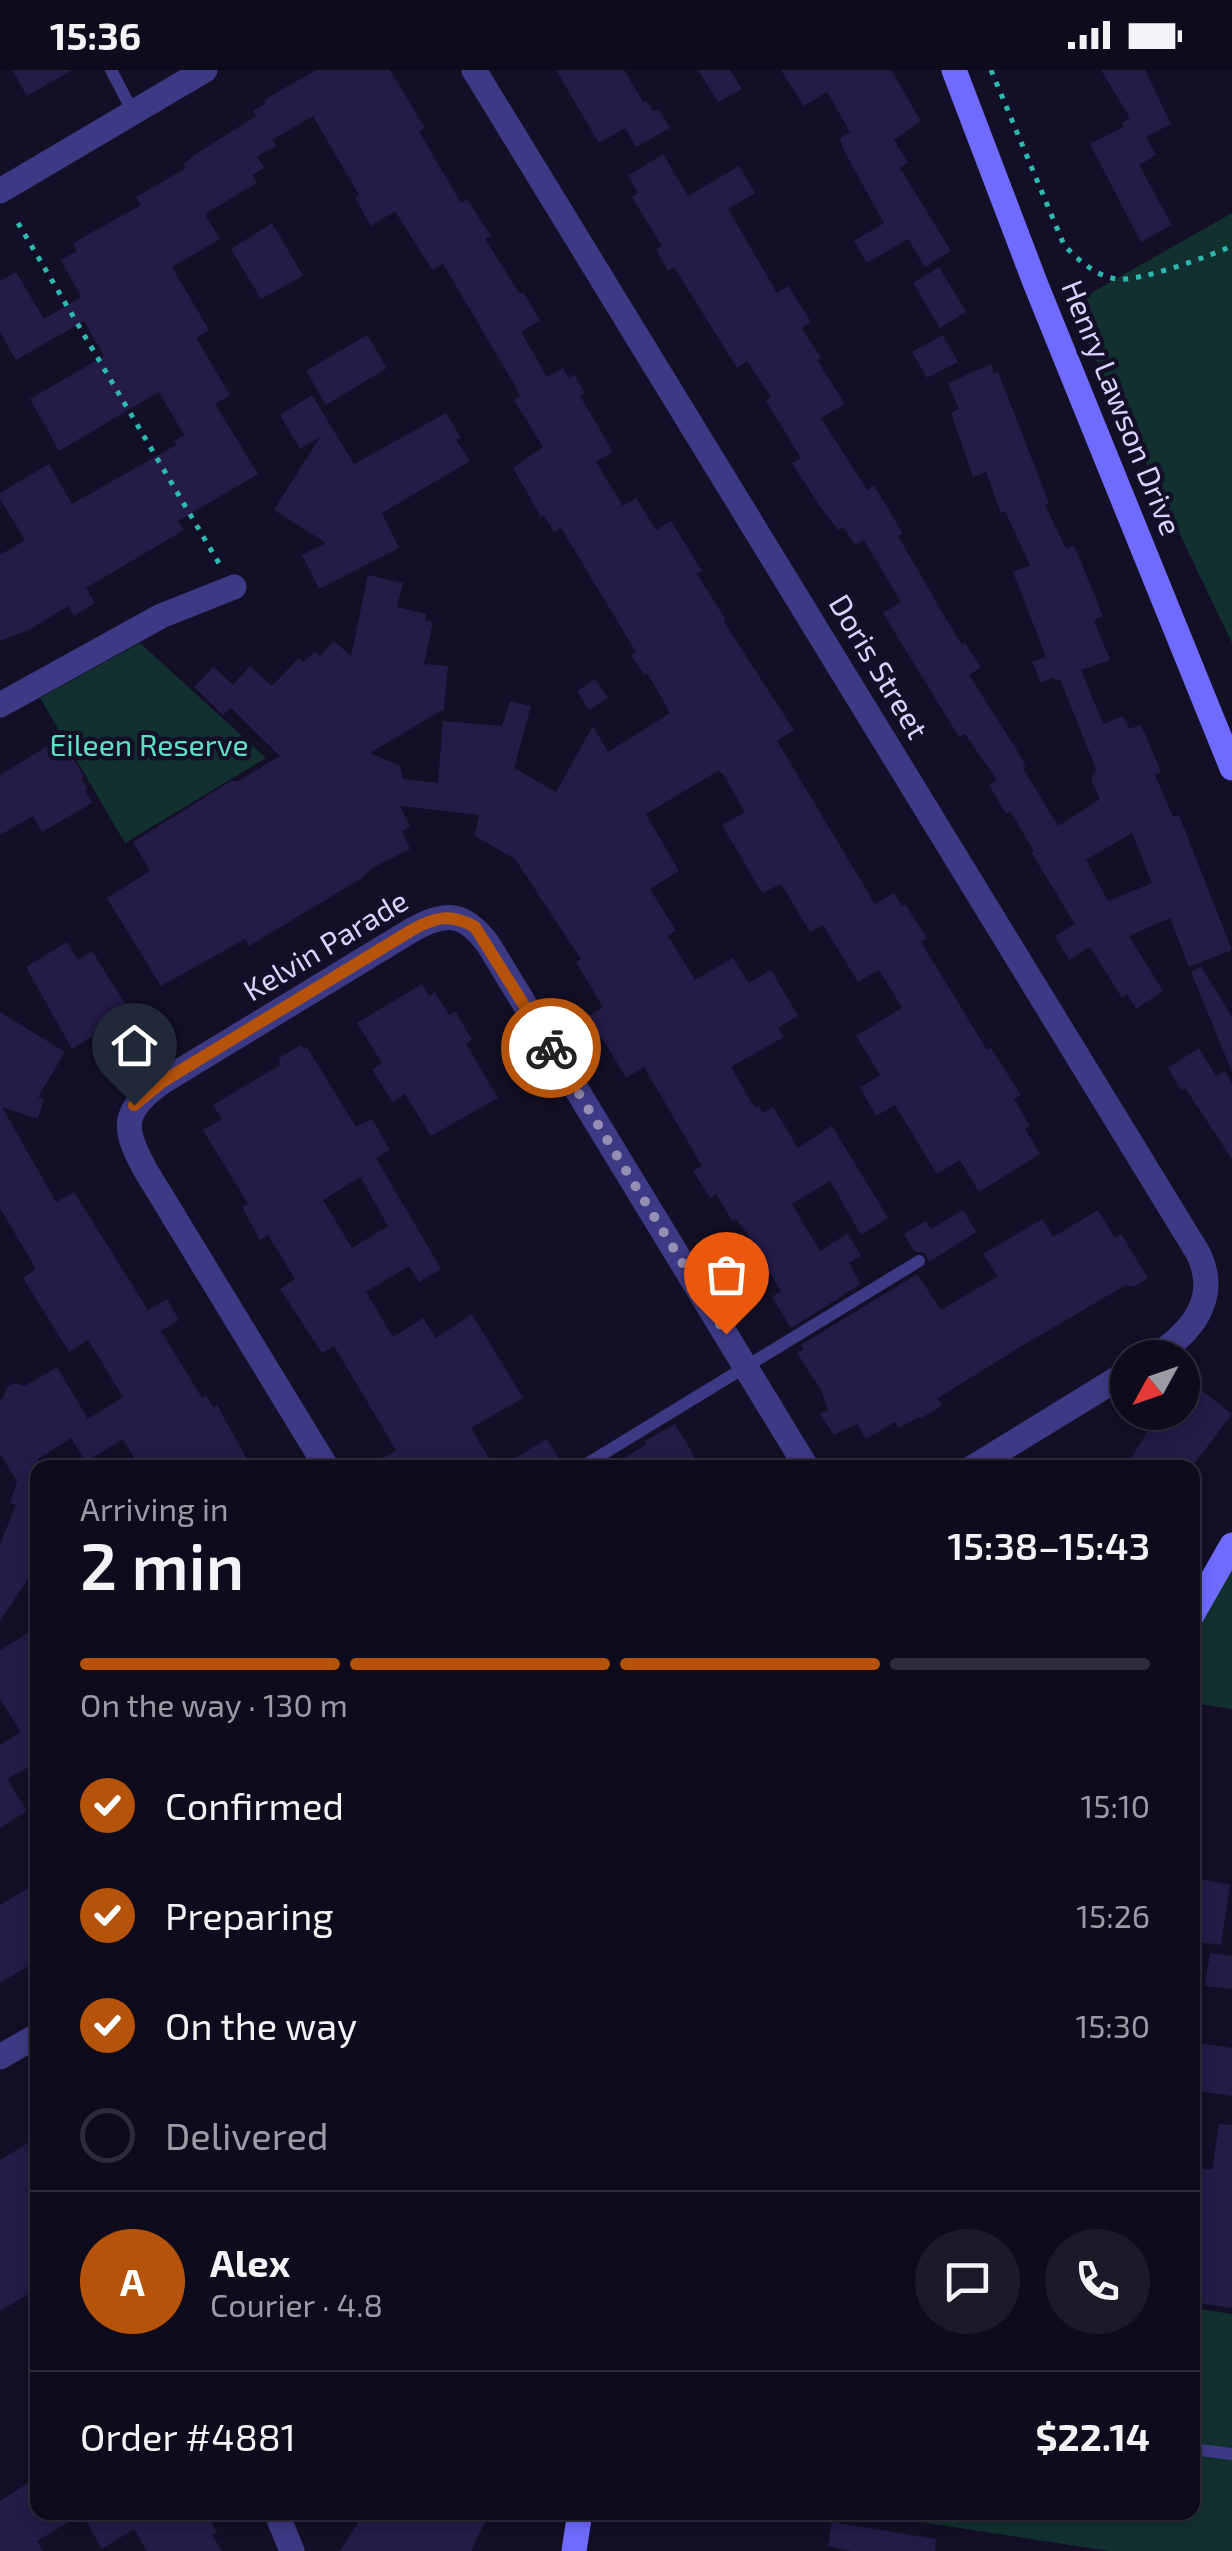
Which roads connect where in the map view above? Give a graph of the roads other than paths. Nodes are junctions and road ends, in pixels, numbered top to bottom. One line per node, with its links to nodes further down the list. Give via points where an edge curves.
1 (111, 70): 5 (lane)
2 (205, 70): 5 (street)
3 (474, 70): 11 (street, Doris Street, via 1198,1253 1207,1280 1204,1305)
4 (954, 70): 9 (main road, Henry Lawson Drive)
5 (134, 112): 6 (street)
6 (0, 191)
7 (234, 587): 8 (street, via 160,616)
8 (0, 705)
9 (1232, 768)
10 (919, 1261): 12 (lane)
11 (1176, 1340)
12 (746, 1367): 14 (street, Kelvin Parade, via 488,944 460,918 443,917 162,1082 128,1118 146,1171); 15 (lane); 16 (street, Kelvin Parade)
13 (1110, 1383): 17 (street)
14 (322, 1460)
15 (593, 1460)
16 (802, 1460)
17 (985, 1460)
18 (1232, 1545): 19 (main road)
19 (1200, 1600)
20 (30, 2039): 21 (street)
21 (0, 2057)
22 (1200, 2450): 23 (lane)
23 (1232, 2454)
24 (279, 2520): 26 (street)
25 (579, 2520): 27 (main road)
26 (292, 2551)
27 (574, 2551)

